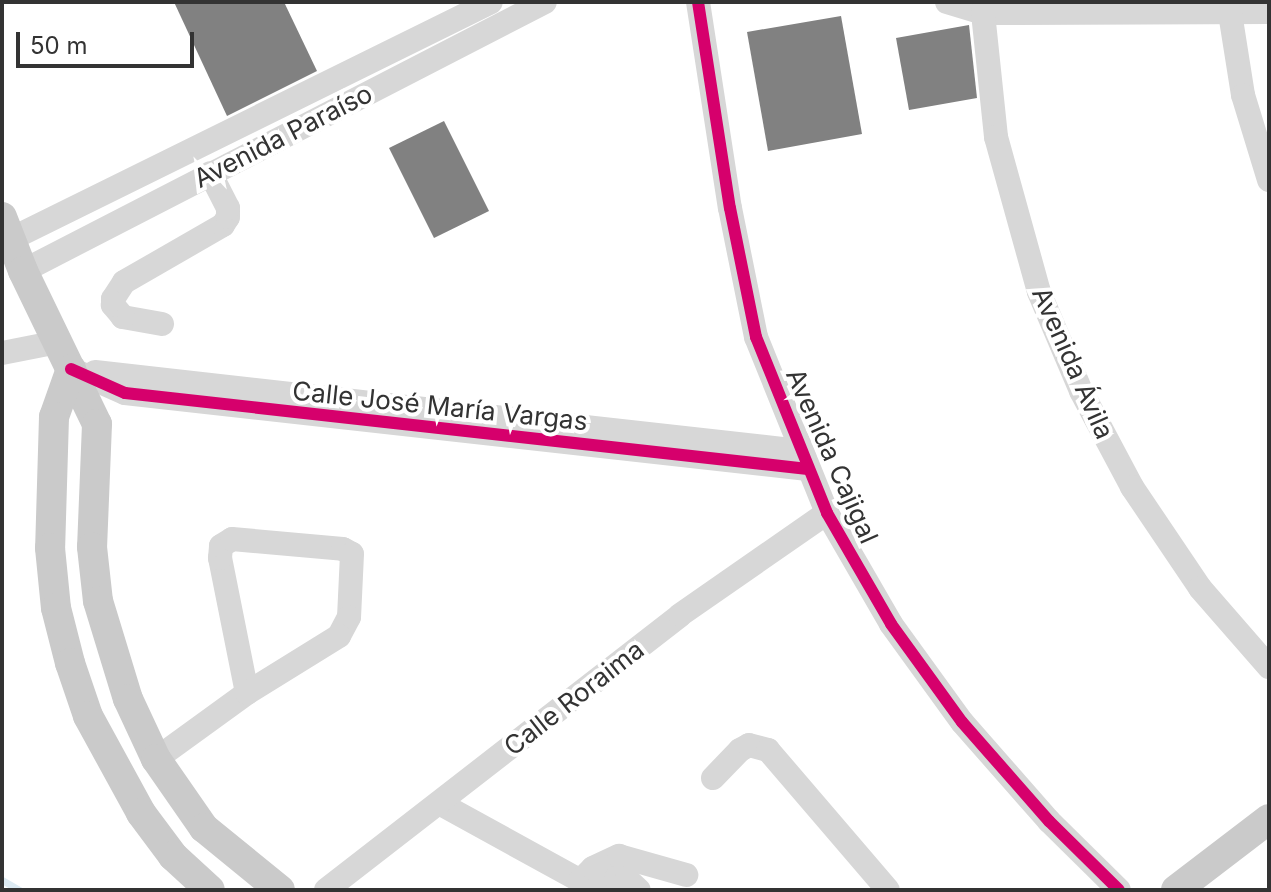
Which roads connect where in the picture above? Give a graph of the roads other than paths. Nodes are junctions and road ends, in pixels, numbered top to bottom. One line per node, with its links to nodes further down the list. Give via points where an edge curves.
1 (491, 2): 10 (street, Avenida Paraíso)
2 (545, 2): 8 (street, Avenida Paraíso)
3 (698, 2): 16 (street, Avenida Cajigal, via 756,337)
4 (947, 2): 5 (street)
5 (984, 7): 7 (street); 18 (street, Avenida Ávila, via 996,137 1039,292 1081,391 1132,487 1200,588)
6 (1269, 12): 7 (street)
7 (1230, 13): 9 (street, via 1243,95)
8 (210, 173): 11 (street, Avenida Paraíso); 12 (street, via 228,208 223,225 124,282 113,299 123,317)
9 (1269, 180)
10 (6, 228): 11 (main road)
11 (23, 271): 13 (main road)
12 (162, 324)
13 (58, 342): 14 (street); 15 (main road)
14 (2, 353)
15 (71, 369): 16 (street, Calle José María Vargas); 20 (main road, via 97,424 92,547 98,601 128,699); 27 (main road, via 54,417 50,548 56,608 70,663 88,716 141,813 173,856)
16 (804, 460): 17 (street, Avenida Cajigal)
17 (827, 513): 22 (street, Calle Roraima, via 680,615); 31 (street, Avenida Cajigal, via 891,624 962,722 1049,821)
18 (1269, 667)
19 (247, 693): 19 (street, via 221,546 232,539 352,554 345,628); 20 (street)
20 (156, 759): 28 (main road, via 204,828)
21 (713, 778): 30 (street, via 749,745 768,750)
22 (439, 803): 25 (street); 26 (street, Calle Roraima)
23 (1269, 819): 32 (main road)
24 (686, 875): 25 (street, via 619,856 593,868)
25 (593, 887): 29 (street, via 616,878 627,879)
26 (333, 888)
27 (210, 890)
28 (280, 890)
29 (639, 890)
30 (888, 890)
31 (1119, 890)
32 (1176, 890)

